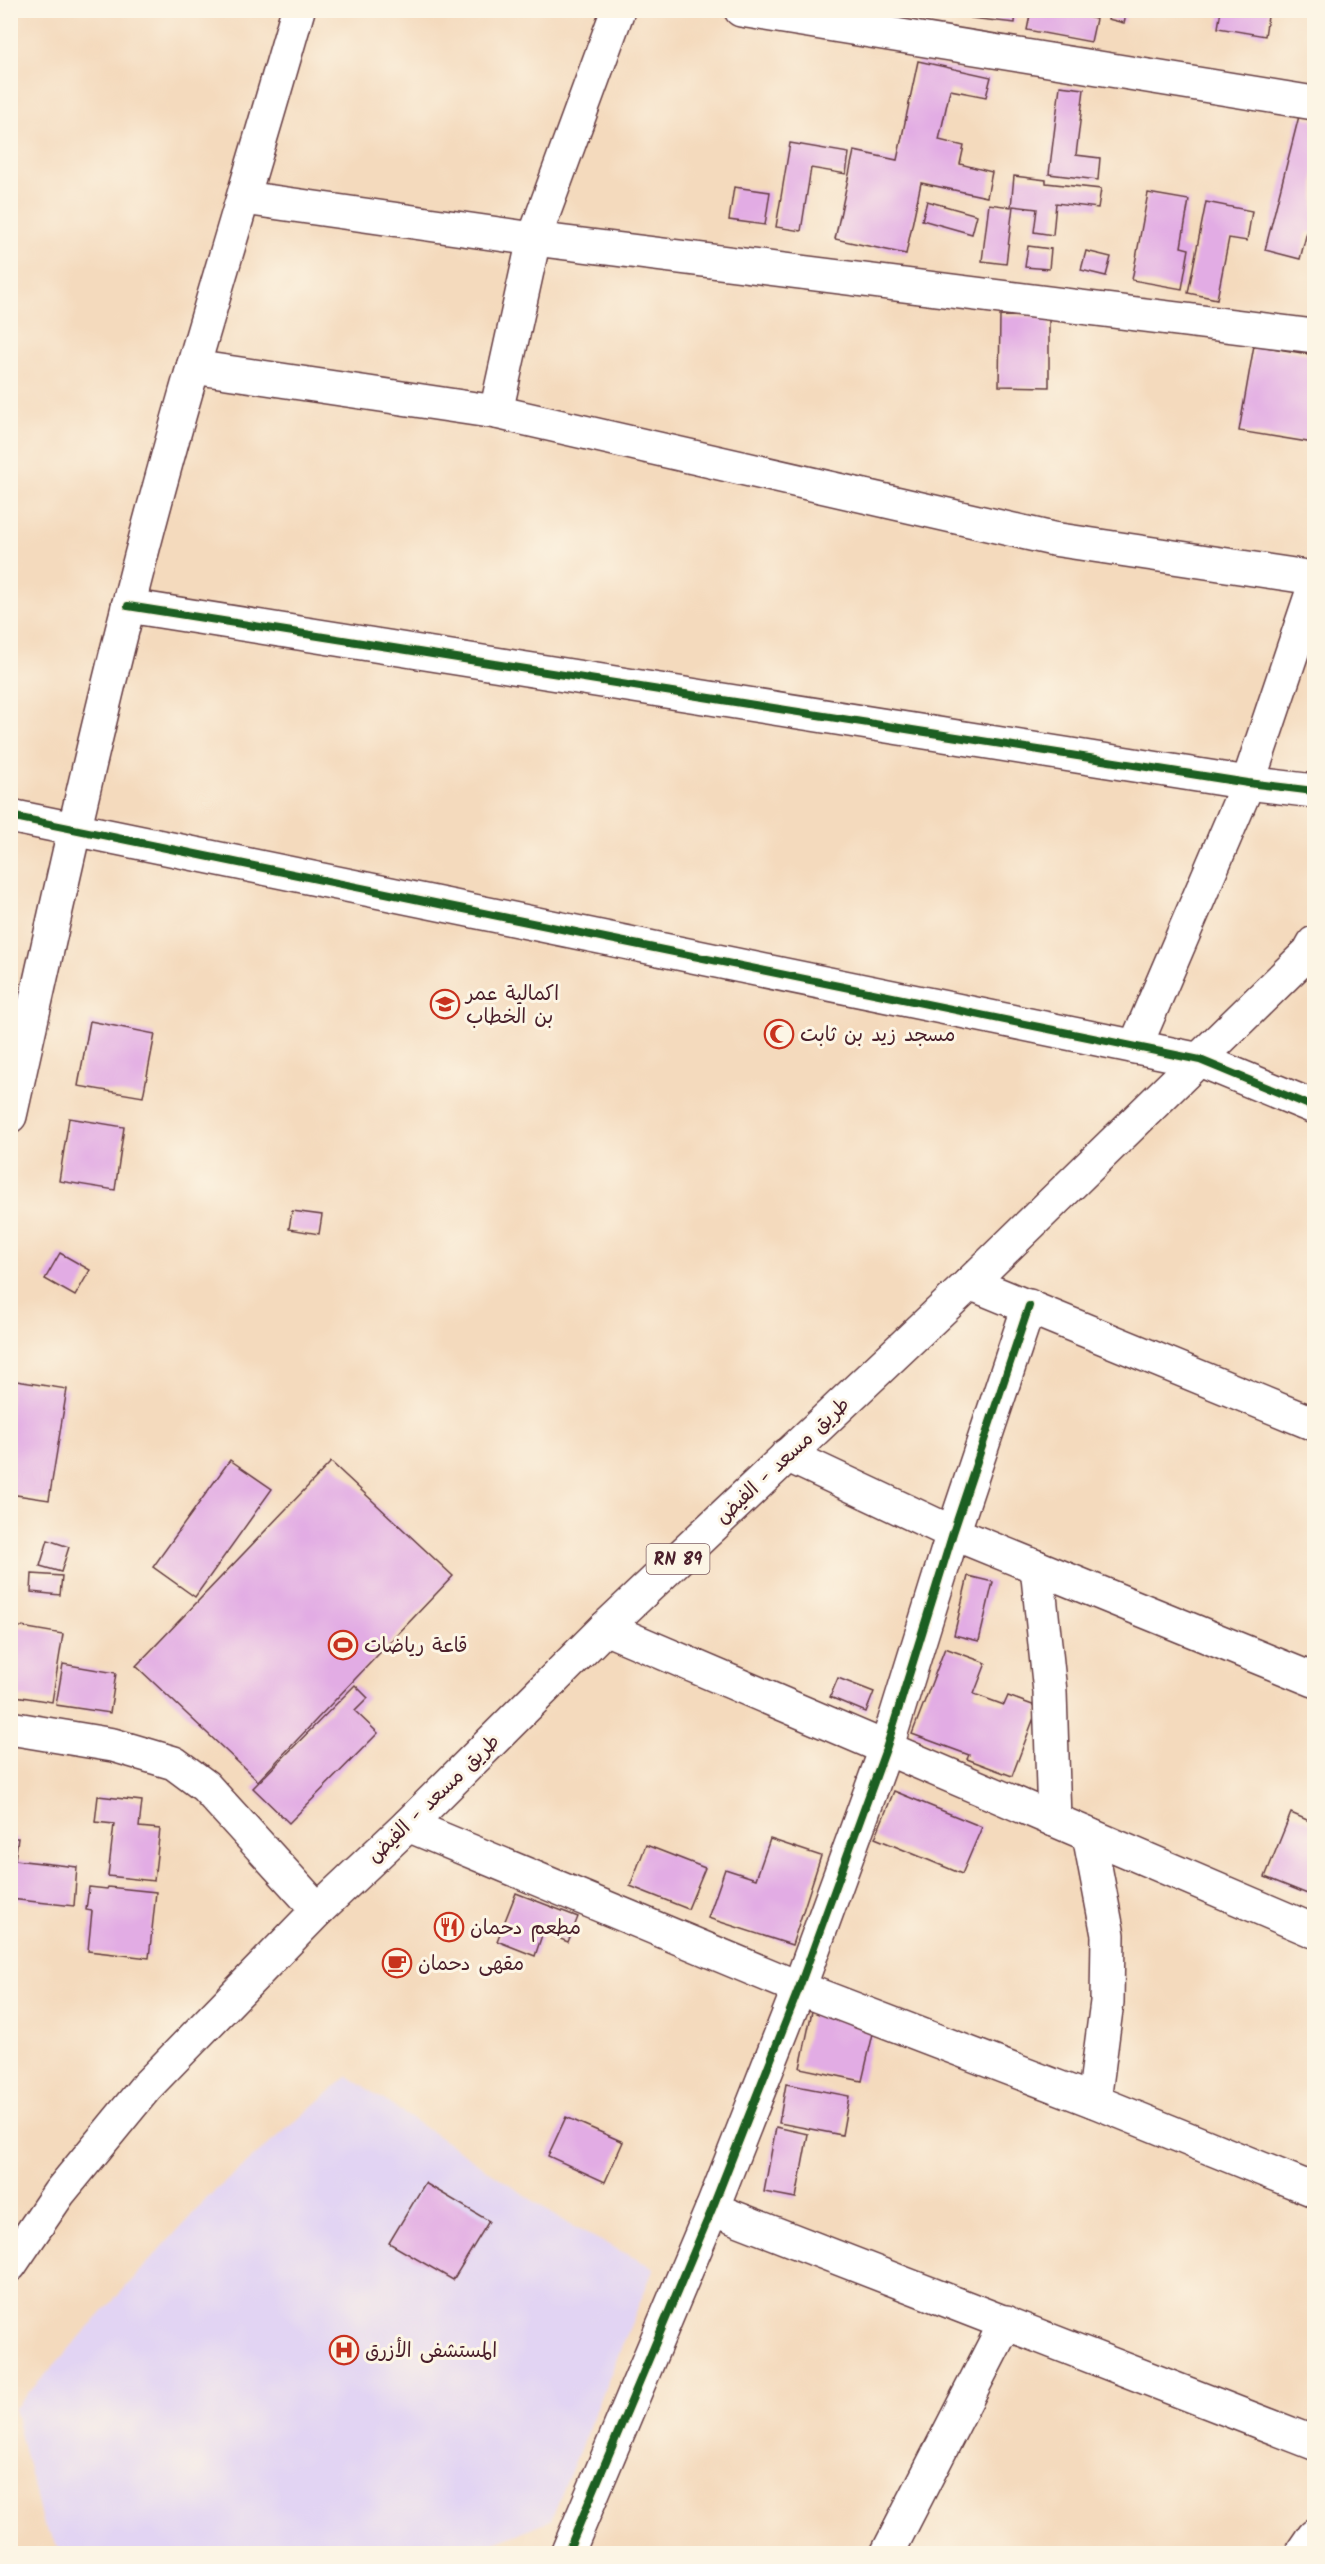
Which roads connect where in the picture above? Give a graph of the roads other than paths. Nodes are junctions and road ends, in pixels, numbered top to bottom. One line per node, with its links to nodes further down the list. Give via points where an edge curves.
1 (298, 10): 5 (street)
2 (618, 10): 6 (street)
3 (741, 10): 4 (street)
4 (1314, 103)
5 (244, 198): 6 (street); 8 (street)
6 (534, 239): 7 (street); 9 (street)
7 (1314, 336)
8 (193, 367): 9 (street); 12 (street)
9 (496, 412): 10 (street, via 1053,539)
10 (1314, 578)
11 (1314, 587): 13 (street)
12 (128, 606): 13 (street); 16 (street)
13 (1248, 783): 14 (street); 18 (street)
14 (1314, 791)
15 (10, 816): 16 (street)
16 (75, 828): 18 (street); 21 (street)
17 (1314, 943): 19 (street, طريق مسعد - الفيض / RN 89)
18 (1135, 1047): 19 (street)
19 (1200, 1060): 20 (street); 22 (street, طريق مسعد - الفيض / RN 89)
20 (1314, 1107)
21 (10, 1116)
22 (970, 1283): 23 (street); 25 (street, طريق مسعد - الفيض / RN 89)
23 (1029, 1306): 24 (street); 26 (street)
24 (1314, 1424)
25 (787, 1455): 26 (street); 28 (street, طريق مسعد - الفيض / RN 89)
26 (953, 1533): 27 (street); 31 (street)
27 (1037, 1567): 29 (street); 32 (street, via 1050,1692)
28 (605, 1628): 31 (street); 33 (street, طريق مسعد - الفيض / RN 89)
29 (1314, 1680)
30 (10, 1728): 35 (street, via 113,1745 174,1763 205,1786)
31 (886, 1749): 32 (street); 37 (street)
32 (1054, 1820): 34 (street)
33 (408, 1825): 35 (street, طريق مسعد - الفيض / RN 89); 37 (street)
34 (1089, 1835): 36 (street); 38 (street, via 1108,1935 1107,2002)
35 (318, 1910): 40 (street, طريق مسعد - الفيض / RN 89, via 146,2087)
36 (1314, 1931)
37 (799, 1988): 38 (street); 41 (street)
38 (1095, 2101): 39 (street)
39 (1314, 2190)
40 (59, 2193): 42 (street); 43 (street, طريق مسعد - الفيض)
41 (712, 2209): 44 (street); 47 (street)
42 (10, 2220)
43 (10, 2265)
44 (1006, 2322): 45 (street); 48 (street)
45 (1314, 2443)
46 (1314, 2535): 49 (street)
47 (567, 2553)
48 (887, 2553)
49 (1301, 2553)

